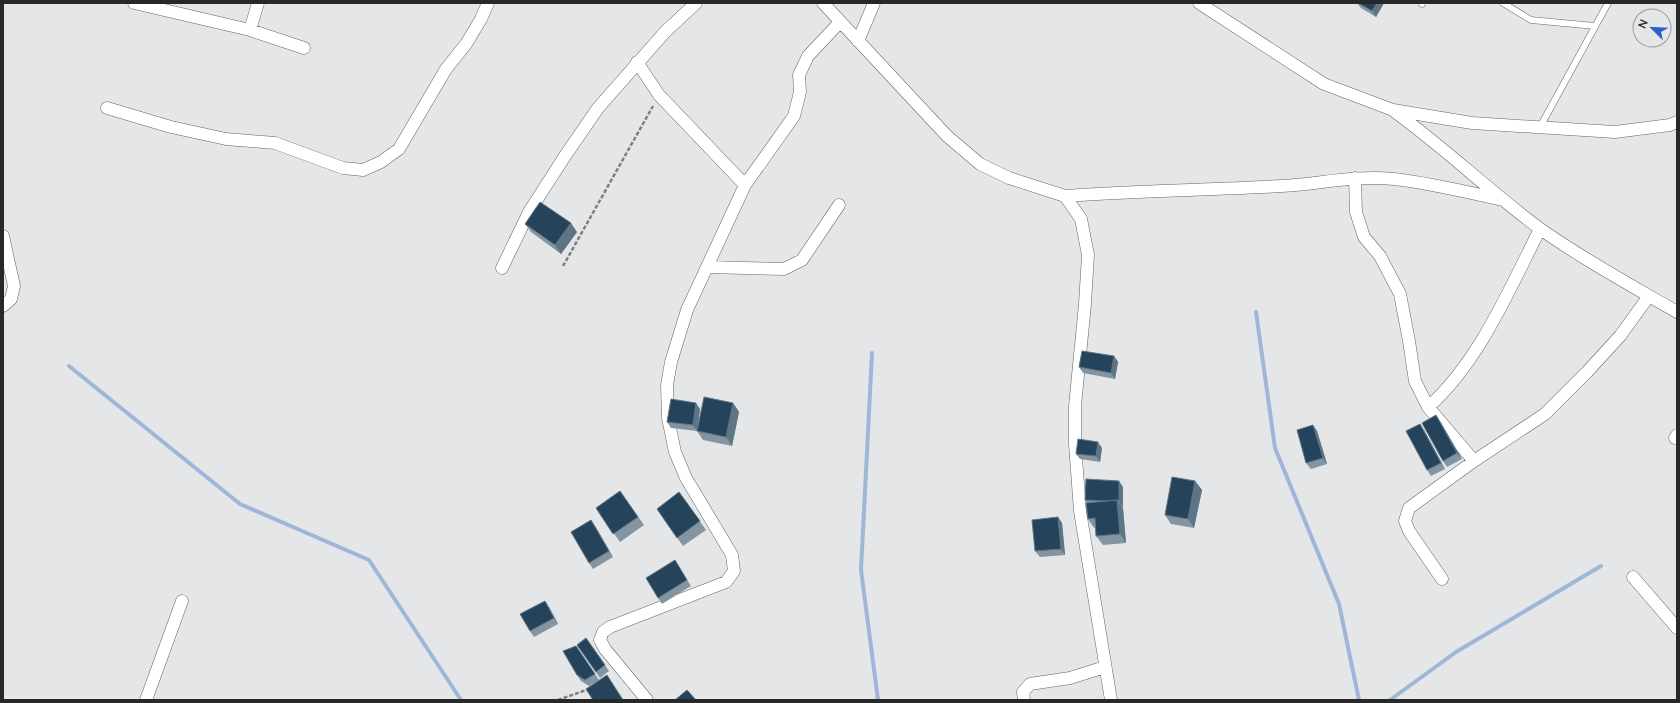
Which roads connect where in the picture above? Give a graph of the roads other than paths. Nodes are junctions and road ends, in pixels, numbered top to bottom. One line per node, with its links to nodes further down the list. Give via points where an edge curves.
1 (134, 3): 12 (street)
2 (258, 3): 12 (street)
3 (488, 3): 16 (street, via 466,44 446,69 399,149 363,170 343,168 275,143 226,139 171,127)
4 (696, 3): 15 (street)
5 (822, 3): 10 (street)
6 (874, 3): 13 (street)
7 (1198, 3): 17 (street, via 1324,84)
8 (1503, 3): 11 (lane, via 1531,20)
9 (1608, 3): 11 (lane)
10 (840, 22): 13 (street); 21 (street, via 808,56 799,74 800,92 794,116)
11 (1595, 26): 19 (lane)
12 (250, 30): 14 (street)
13 (858, 41): 22 (street, via 947,136 980,164 1009,178)
14 (304, 48)
15 (637, 62): 21 (street, via 659,95); 28 (street, via 598,108 564,156 529,212)
16 (107, 108)
17 (1393, 110): 19 (street, via 1472,123); 23 (street)
18 (1677, 122): 19 (street, via 1615,132)
19 (1540, 127)
20 (1354, 178): 22 (street, via 1302,185 1126,191); 23 (street, via 1393,179); 32 (street, via 1356,212 1364,237 1380,256 1400,294 1415,381)
21 (745, 185): 27 (street)
22 (1064, 196): 38 (street, via 1081,219 1088,255 1075,444 1080,511)
23 (1503, 200): 25 (street)
24 (839, 205): 27 (street, via 802,260 784,269)
25 (1540, 228): 29 (street); 32 (street, via 1493,320 1468,361 1442,395)
26 (3, 236): 30 (street, via 14,286 11,299)
27 (707, 267): 40 (street, via 687,310 671,362 667,385 668,418 675,452 686,478 732,555 734,571 726,582 603,632 600,640 605,649)
28 (502, 268)
29 (1649, 296): 31 (street); 33 (street, via 1620,336 1545,414)
30 (3, 306)
31 (1677, 312)
32 (1428, 407): 33 (street)
33 (1474, 461): 35 (street, via 1409,508 1405,521 1409,531)
34 (1633, 577): 37 (street)
35 (1442, 579)
36 (182, 601): 39 (street)
37 (1677, 628)
38 (1105, 667): 41 (street, via 1070,678 1030,684 1023,692); 42 (street)
39 (146, 700)
40 (647, 700)
41 (1024, 700)
42 (1110, 700)

